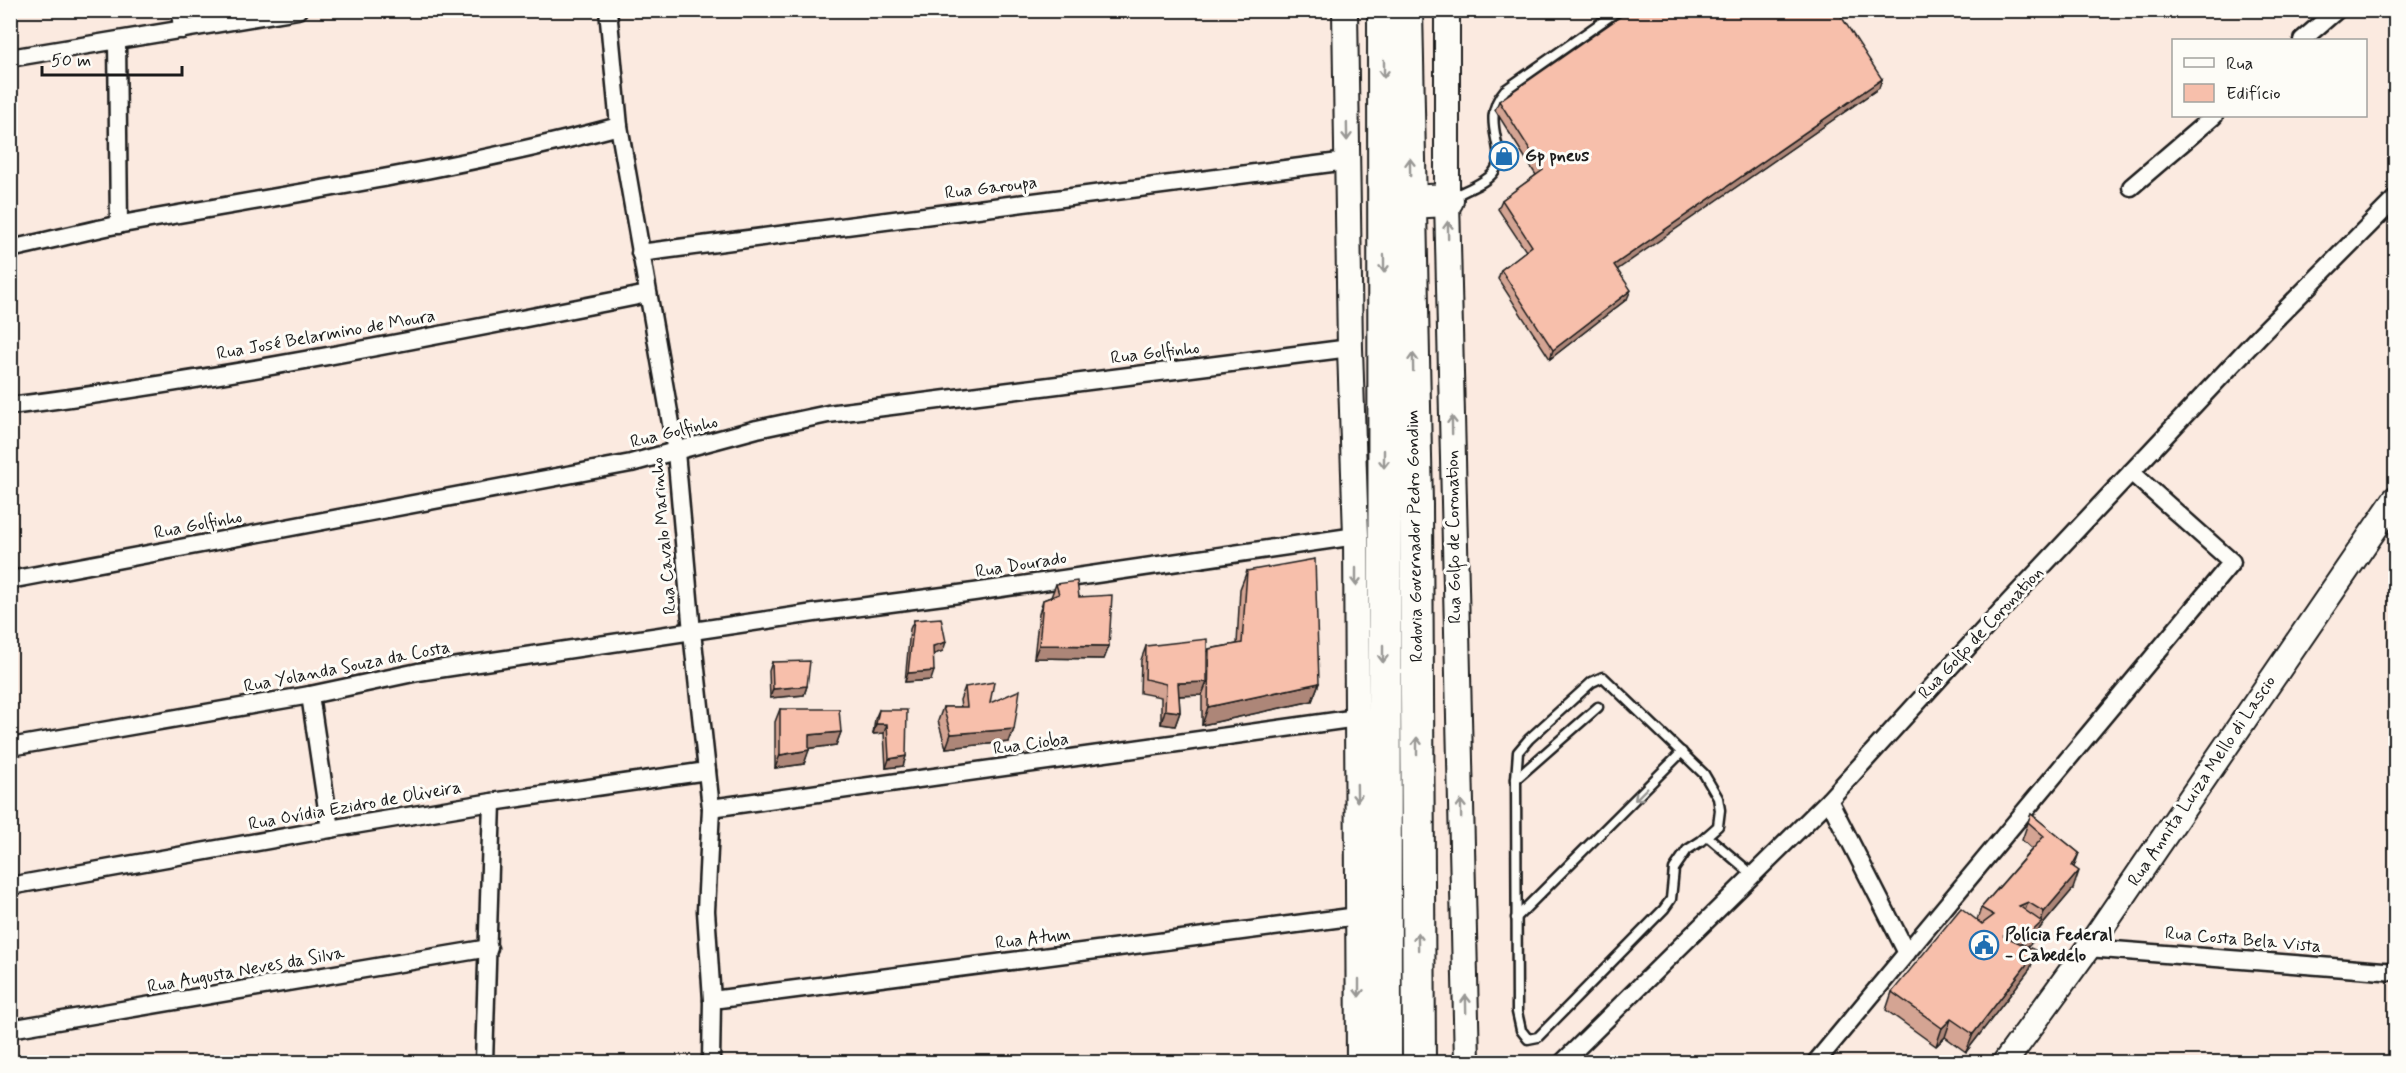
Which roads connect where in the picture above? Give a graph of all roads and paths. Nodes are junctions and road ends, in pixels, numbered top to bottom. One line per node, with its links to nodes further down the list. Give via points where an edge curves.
1 (180, 10): 10 (street)
2 (298, 10): 10 (street)
3 (608, 10): 15 (street, Rua Cavalo Marinho)
4 (1345, 10): 16 (street, one-way to 16)
5 (1384, 10): 58 (highway, Rodovia Governador Pedro Gondim, one-way to 58)
6 (1406, 10): 20 (highway, Rodovia Governador Pedro Gondim, one-way to 6)
7 (1447, 10): 19 (street, Rua Golfo de Coronation)
8 (1619, 10): 19 (lane, via 1504,90 1496,100 1492,116 1499,161 1492,174)
9 (2337, 10): 11 (street)
10 (182, 30): 12 (street)
11 (2303, 39)
12 (117, 41): 13 (street); 21 (street)
13 (10, 58)
14 (2213, 117): 17 (street)
15 (619, 126): 21 (street, via 457,163); 23 (street, Rua Cavalo Marinho)
16 (1347, 161): 23 (street, Rua Garoupa); 25 (street)
17 (2131, 187)
18 (2396, 198): 28 (street, Rua Golfo de Coronation)
19 (1447, 200): 20 (highway); 60 (street, Rua Golfo de Coronation, one-way to 19)
20 (1410, 202): 59 (highway, Rodovia Governador Pedro Gondim, one-way to 20)
21 (119, 225): 22 (street)
22 (10, 249)
23 (640, 253): 24 (street, Rua Cavalo Marinho)
24 (648, 294): 26 (street, Rua José Belarmino de Moura, via 130,391); 27 (street, Rua Cavalo Marinho)
25 (1350, 348): 27 (street, Rua Golfinho, via 828,414); 30 (street)
26 (10, 406)
27 (676, 452): 31 (street, Rua Golfinho); 32 (street, Rua Cavalo Marinho)
28 (2132, 472): 40 (street, Rua Golfo de Coronation); 51 (street, via 2232,562)
29 (2396, 498): 50 (street, Rua Annita Luiza Mello di Lascio)
30 (1356, 536): 32 (street, Rua Dourado); 35 (street, one-way to 35)
31 (10, 580)
32 (692, 632): 33 (street, Rua Yolanda Souza da Costa, via 418,672); 38 (street, Rua Cavalo Marinho)
33 (310, 695): 36 (street, Rua Yolanda Souza da Costa); 43 (street)
34 (1598, 707): 39 (lane)
35 (1356, 718): 42 (street, Rua Cioba); 47 (street, one-way to 47)
36 (10, 747)
37 (1682, 752): 39 (lane, via 1603,677 1592,682 1529,739 1518,752); 44 (lane, via 1704,774 1718,798 1718,826); 48 (lane, one-way to 48)
38 (707, 771): 41 (street, Rua Ovídia Ezidro de Oliveira); 42 (street, Rua Cavalo Marinho)
39 (1516, 779): 48 (lane)
40 (1829, 800): 45 (street, Rua Golfo de Coronation); 51 (street)
41 (492, 802): 43 (street, Rua Ovídia Ezidro de Oliveira); 49 (street)
42 (711, 808): 53 (street, Rua Cavalo Marinho, via 706,911)
43 (330, 829): 46 (street, Rua Ovídia Ezidro de Oliveira)
44 (1707, 836): 45 (lane); 48 (lane, via 1687,850 1674,869 1671,899 1664,909 1538,1037 1528,1039 1521,1030 1517,1012)
45 (1753, 875): 61 (street, Rua Golfo de Coronation)
46 (10, 886)
47 (1358, 916): 53 (street, Rua Atum); 57 (street, one-way to 57)
48 (1516, 918)
49 (489, 948): 54 (street, Rua Augusta Neves da Silva); 55 (street)
50 (2088, 948): 52 (street, Rua Costa Bela Vista); 63 (street, Rua Annita Luiza Mello di Lascio)
51 (1907, 953): 62 (street)
52 (2396, 972)
53 (712, 1000): 56 (street, Rua Cavalo Marinho)
54 (10, 1029)
55 (484, 1062)
56 (711, 1062)
57 (1359, 1062)
58 (1385, 1062)
59 (1419, 1062)
60 (1467, 1062)
61 (1563, 1062)
62 (1816, 1062)
63 (2005, 1062)

